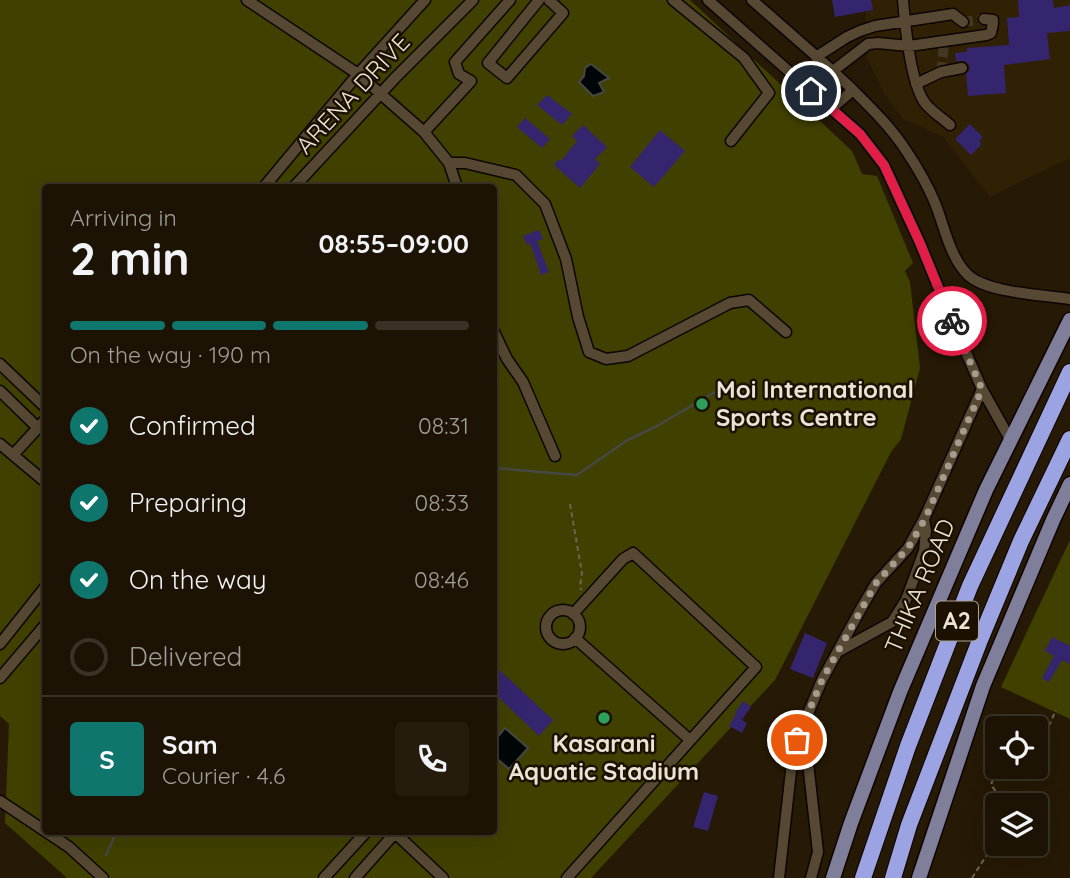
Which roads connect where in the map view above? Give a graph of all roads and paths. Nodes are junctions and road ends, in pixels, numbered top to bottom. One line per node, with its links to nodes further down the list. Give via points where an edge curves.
1 (425, 0): 22 (street, ARENA DRIVE)
2 (473, 0): 26 (street, ARENA DRIVE)
3 (510, 0): 23 (street, via 455,62 459,74)
4 (539, 0): 19 (street)
5 (550, 0): 19 (street, via 563,13 507,78)
6 (673, 0): 30 (street, via 744,58 769,93)
7 (708, 0): 27 (street)
8 (752, 0): 18 (street)
9 (903, 0): 13 (street)
10 (250, 1): 22 (street)
11 (953, 14): 13 (street); 14 (street); 15 (street)
12 (984, 19): 15 (street, via 993,20 990,33)
13 (905, 21): 16 (street); 18 (street, via 860,31)
14 (963, 22)
15 (957, 40): 16 (street); 17 (street)
16 (909, 46): 21 (street, via 868,44); 24 (street)
17 (944, 47)
18 (816, 57): 21 (street)
19 (488, 63): 23 (street)
20 (962, 68): 24 (street)
21 (833, 71): 25 (street)
22 (358, 75): 26 (street); 32 (street, ARENA DRIVE)
23 (471, 81): 29 (street)
24 (916, 84): 28 (street, via 925,103)
25 (852, 90): 27 (street); 35 (street, via 882,118 908,153 969,276 1006,290)
26 (380, 95): 29 (street); 33 (street, ARENA DRIVE)
27 (831, 109): 41 (street, via 860,134 884,165)
28 (950, 125)
29 (424, 132): 31 (street)
30 (731, 141)
31 (449, 163): 34 (street); 37 (street, via 516,175 545,204 566,259 589,352 606,359 628,356 730,303 749,300)
32 (267, 184)
33 (297, 184)
34 (456, 184)
35 (1070, 299)
36 (1070, 320): 47 (main road, THIKA ROAD)
37 (786, 332)
38 (497, 338): 50 (street, via 523,382)
39 (0, 364): 43 (street)
40 (1070, 372): 84 (highway, THIKA ROAD / A2, via 970,586)
41 (982, 389): 47 (street); 54 (street)
42 (0, 391): 44 (street)
43 (42, 404)
44 (42, 424)
45 (42, 426): 49 (street)
46 (1070, 439): 85 (highway, A2, via 990,615 908,825)
47 (1011, 441): 83 (main road, THIKA ROAD, via 900,692)
48 (0, 443): 49 (street)
49 (13, 455): 51 (street)
50 (555, 456)
51 (42, 478)
52 (1070, 484): 86 (main road, via 983,686)
53 (570, 504): 56 (path)
54 (925, 519): 61 (street, via 908,548 876,583); 61 (street, via 924,551 906,600 892,622)
55 (42, 591): 60 (street)
56 (585, 601): 57 (street); 65 (street, via 633,553 756,667)
57 (573, 614): 59 (street, via 580,626); 59 (street, via 555,612 547,620 546,631 558,643)
58 (42, 629): 62 (street)
59 (575, 638): 65 (street)
60 (0, 644)
61 (839, 651): 66 (street)
62 (0, 678)
63 (1056, 710): 64 (path)
64 (1048, 728)
65 (690, 740): 80 (street)
66 (797, 740): 81 (street); 82 (street, via 808,763 818,852)
67 (0, 802): 68 (street)
68 (42, 829)
69 (51, 835): 75 (street)
70 (363, 835): 74 (street)
71 (391, 835): 78 (street)
72 (397, 835): 79 (street)
73 (986, 856): 87 (path)
74 (333, 869): 76 (street); 77 (street)
75 (103, 878)
76 (324, 878)
77 (343, 878)
78 (355, 878)
79 (443, 878)
80 (567, 878)
81 (779, 878)
82 (811, 878)
83 (834, 878)
84 (863, 878)
85 (893, 878)
86 (919, 878)
87 (972, 878)

